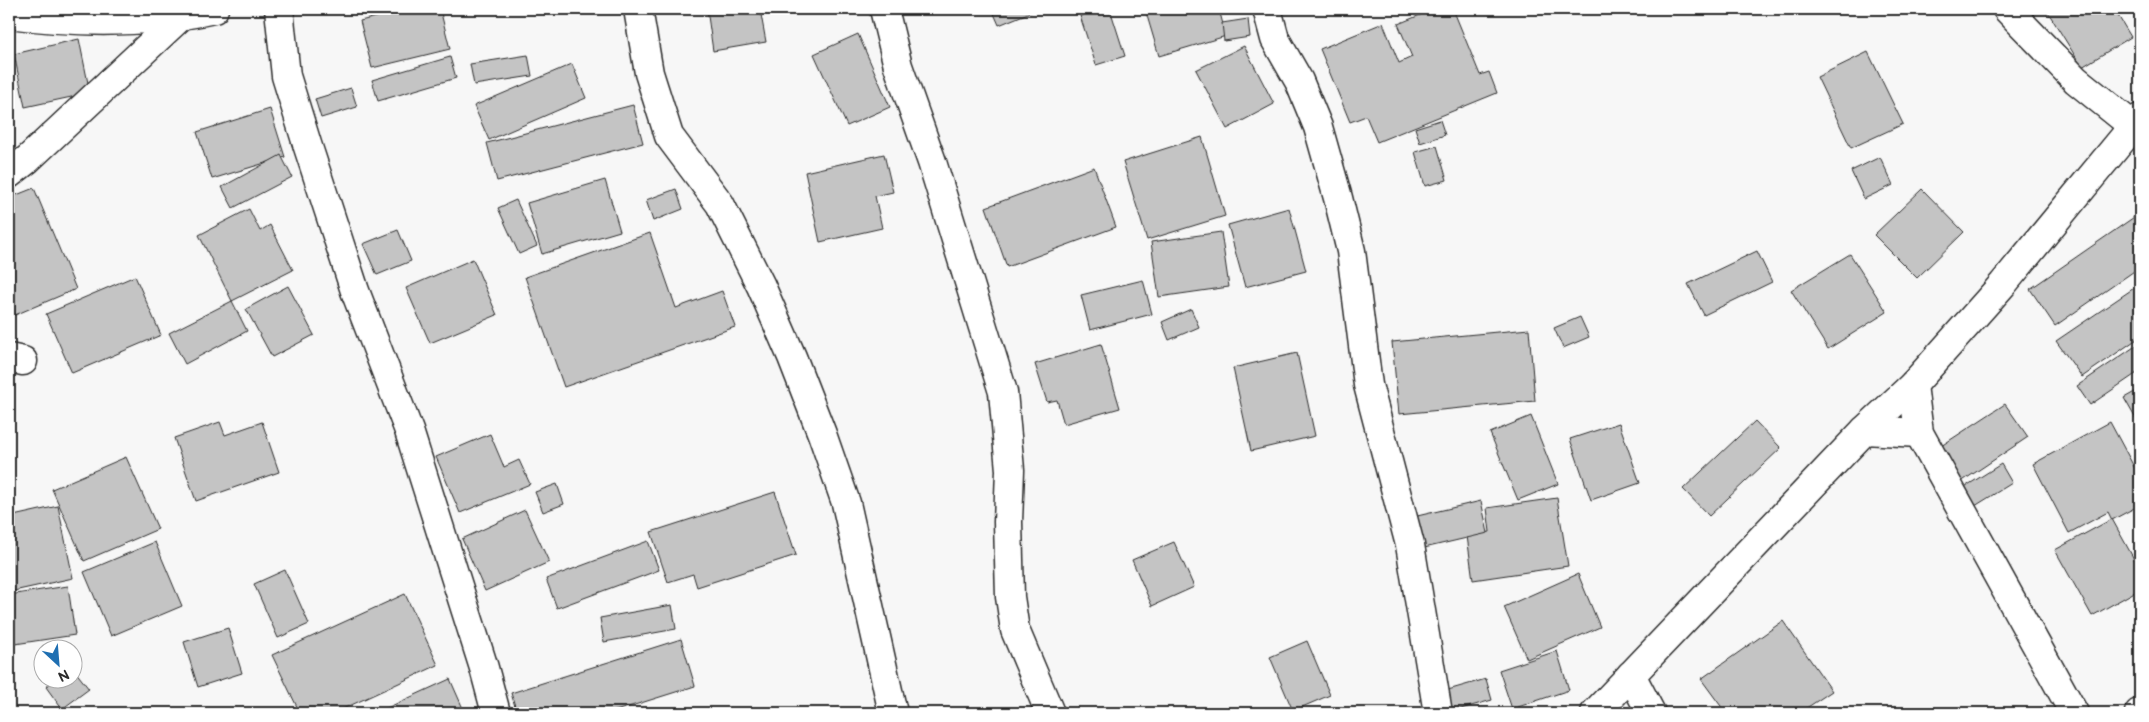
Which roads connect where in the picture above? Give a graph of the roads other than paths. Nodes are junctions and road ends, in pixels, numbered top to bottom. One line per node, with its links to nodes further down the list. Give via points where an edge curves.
1 (214, 9): 8 (street)
2 (279, 9): 15 (street, via 286,76 355,291 409,431)
3 (638, 9): 16 (street, via 649,73 669,136 720,204 761,286 822,434 846,503)
4 (884, 9): 17 (street, via 898,66 932,162 1003,392 1010,470 1010,597 1015,630)
5 (1267, 9): 18 (street, via 1275,39 1299,81 1318,127 1338,198 1350,251 1368,384 1410,545)
6 (2007, 9): 9 (street, via 2076,80)
7 (9, 14): 8 (street, via 113,20)
8 (181, 16): 10 (street)
9 (2137, 122): 11 (street, via 2003,284)
10 (9, 174)
11 (1913, 385): 12 (street); 13 (street)
12 (1865, 430): 13 (street); 14 (street)
13 (1919, 434): 21 (street)
14 (1631, 675): 19 (street); 20 (street)
15 (496, 713)
16 (893, 713)
17 (1050, 713)
18 (1438, 713)
19 (1595, 713)
20 (1651, 713)
21 (2074, 713)

